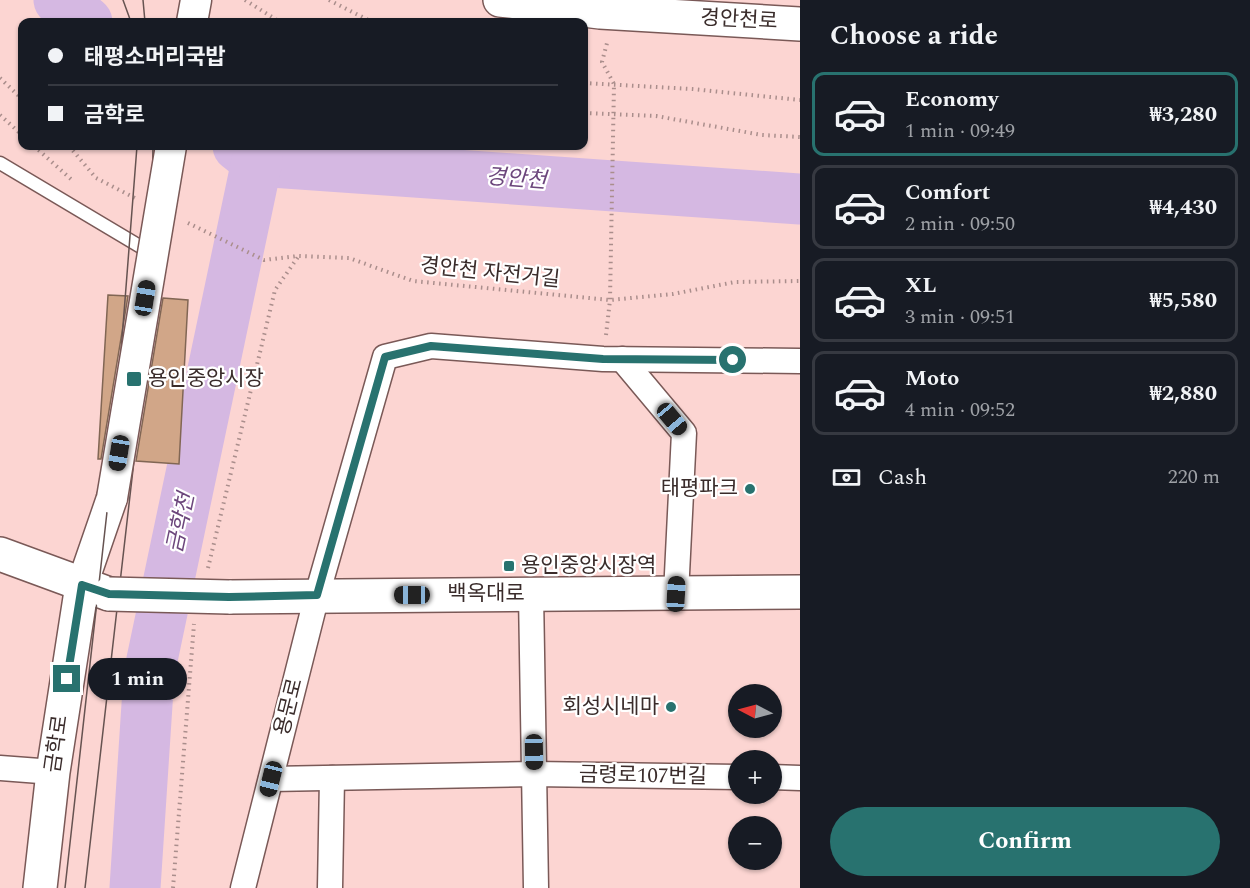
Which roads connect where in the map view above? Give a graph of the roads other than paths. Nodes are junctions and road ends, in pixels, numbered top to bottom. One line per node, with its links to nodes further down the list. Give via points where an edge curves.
1 (196, 0): 4 (street)
2 (500, 0): 3 (main road, 경안천로)
3 (602, 6): 5 (main road, 경안천로)
4 (193, 18)
5 (800, 24)
6 (170, 150): 8 (street, 금학로, bridge)
7 (0, 163): 8 (lane)
8 (152, 253): 12 (street, 금학로, bridge)
9 (613, 359): 10 (street); 15 (street, via 684,433); 16 (street, 용문로, via 431,346 385,357)
10 (800, 361)
11 (0, 554): 12 (main road, 백옥대로)
12 (95, 589): 16 (main road, 백옥대로, bridge, via 229,597); 18 (main road, 금학로)
13 (800, 592): 15 (main road, 백옥대로)
14 (531, 594): 15 (main road, 백옥대로); 16 (main road, 백옥대로); 19 (street)
15 (676, 594)
16 (317, 595): 24 (street, 용문로)
17 (0, 768): 18 (street)
18 (53, 772): 25 (main road, 금학로)
19 (534, 774): 20 (street, 금령로107번길); 22 (street, 금령로107번길); 28 (street)
20 (728, 777)
21 (782, 777): 23 (street)
22 (332, 778): 24 (street, 금령로107번길); 27 (street)
23 (800, 778)
24 (271, 779): 26 (street, 용문로)
25 (40, 888)
26 (243, 888)
27 (330, 888)
28 (536, 888)

